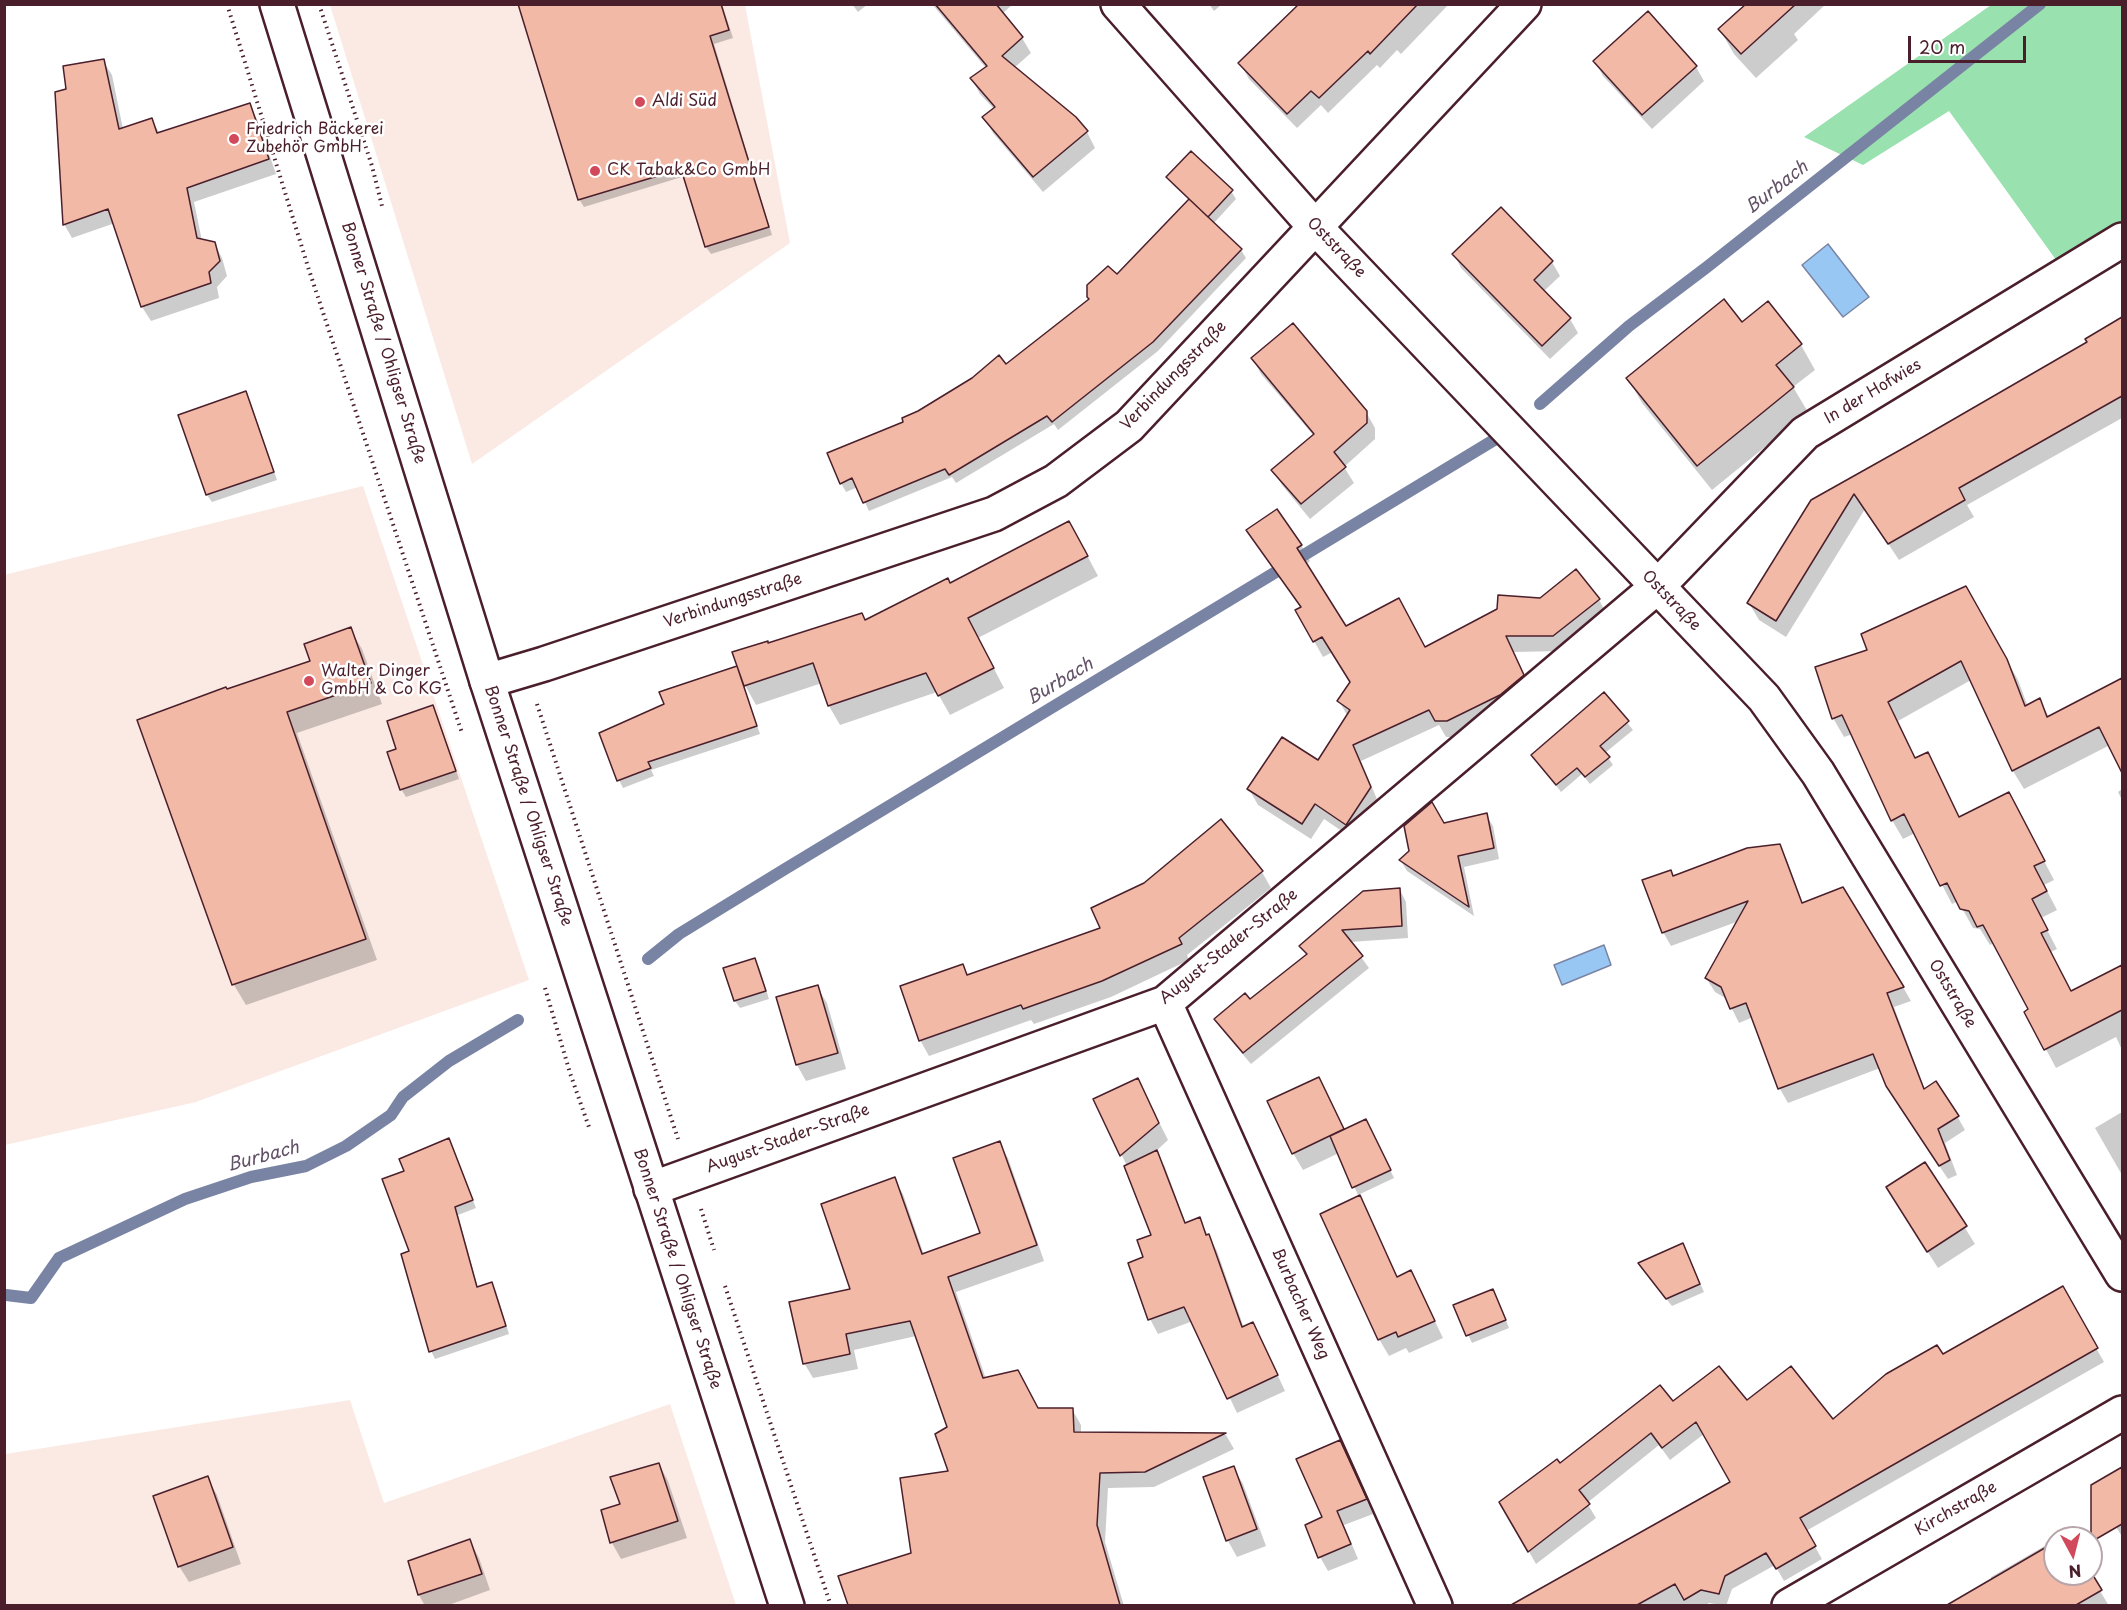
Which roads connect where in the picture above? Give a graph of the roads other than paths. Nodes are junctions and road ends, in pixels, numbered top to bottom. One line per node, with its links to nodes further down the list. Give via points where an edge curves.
1 (277, 4): 7 (street, Bonner Straße / Ohligser Straße)
2 (1118, 4): 4 (street, Oststraße)
3 (1524, 4): 4 (street, Verbindungsstraße)
4 (1316, 228): 6 (street, Oststraße); 7 (street, Verbindungsstraße, via 1129,426 1056,481 994,514)
5 (2122, 240): 6 (street, In der Hofwies, via 1805,433)
6 (1657, 586): 8 (street, August-Stader-Straße); 10 (street, Oststraße, via 1764,698 1818,773)
7 (487, 681): 9 (street, Bonner Straße / Ohligser Straße)
8 (1165, 1003): 9 (street, August-Stader-Straße); 13 (street, Burbacher Weg)
9 (651, 1190): 12 (street, Bonner Straße / Ohligser Straße)
10 (2122, 1274)
11 (2122, 1413): 14 (street, Kirchstraße)
12 (787, 1605)
13 (1436, 1605)
14 (1789, 1605)

